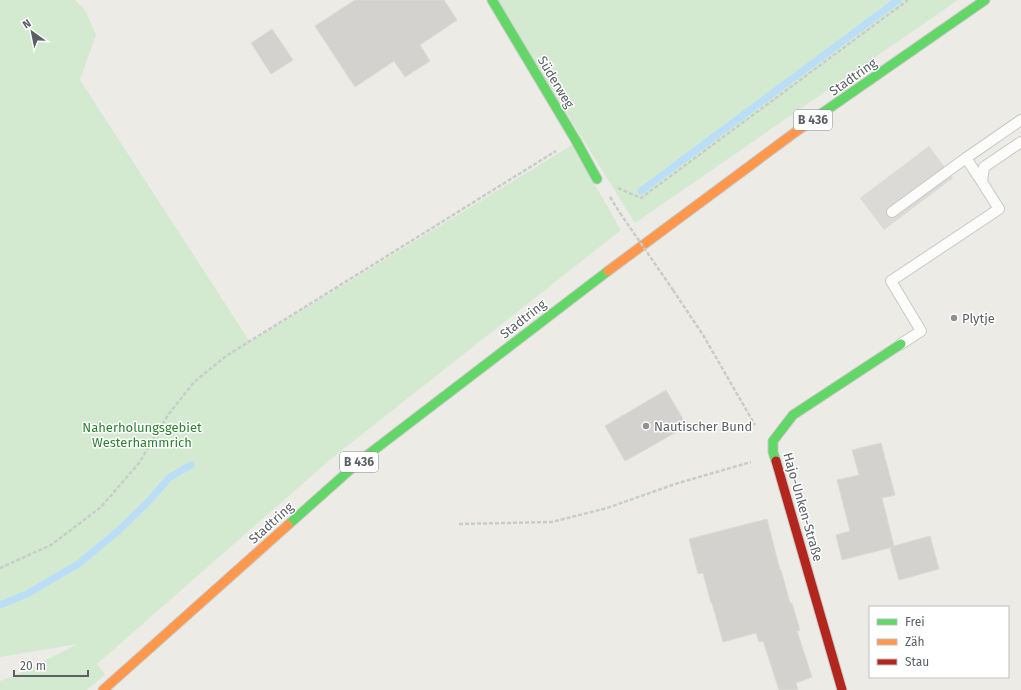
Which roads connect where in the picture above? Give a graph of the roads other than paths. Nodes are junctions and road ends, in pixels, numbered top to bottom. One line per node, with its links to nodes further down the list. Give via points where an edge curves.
1 (492, 0): 6 (main road, Süderweg)
2 (986, 0): 10 (main road, Stadtring / B 436, via 790,136 579,292 361,460)
3 (1021, 120): 5 (lane)
4 (1021, 142): 7 (lane, via 984,167)
5 (966, 158): 7 (lane); 8 (lane)
6 (597, 179)
7 (982, 182): 9 (lane, via 999,209 891,280 921,331)
8 (892, 212)
9 (902, 344): 11 (main road, Hajo-Unken-Straße, via 793,415 773,441 773,452)
10 (102, 690)
11 (842, 690)

